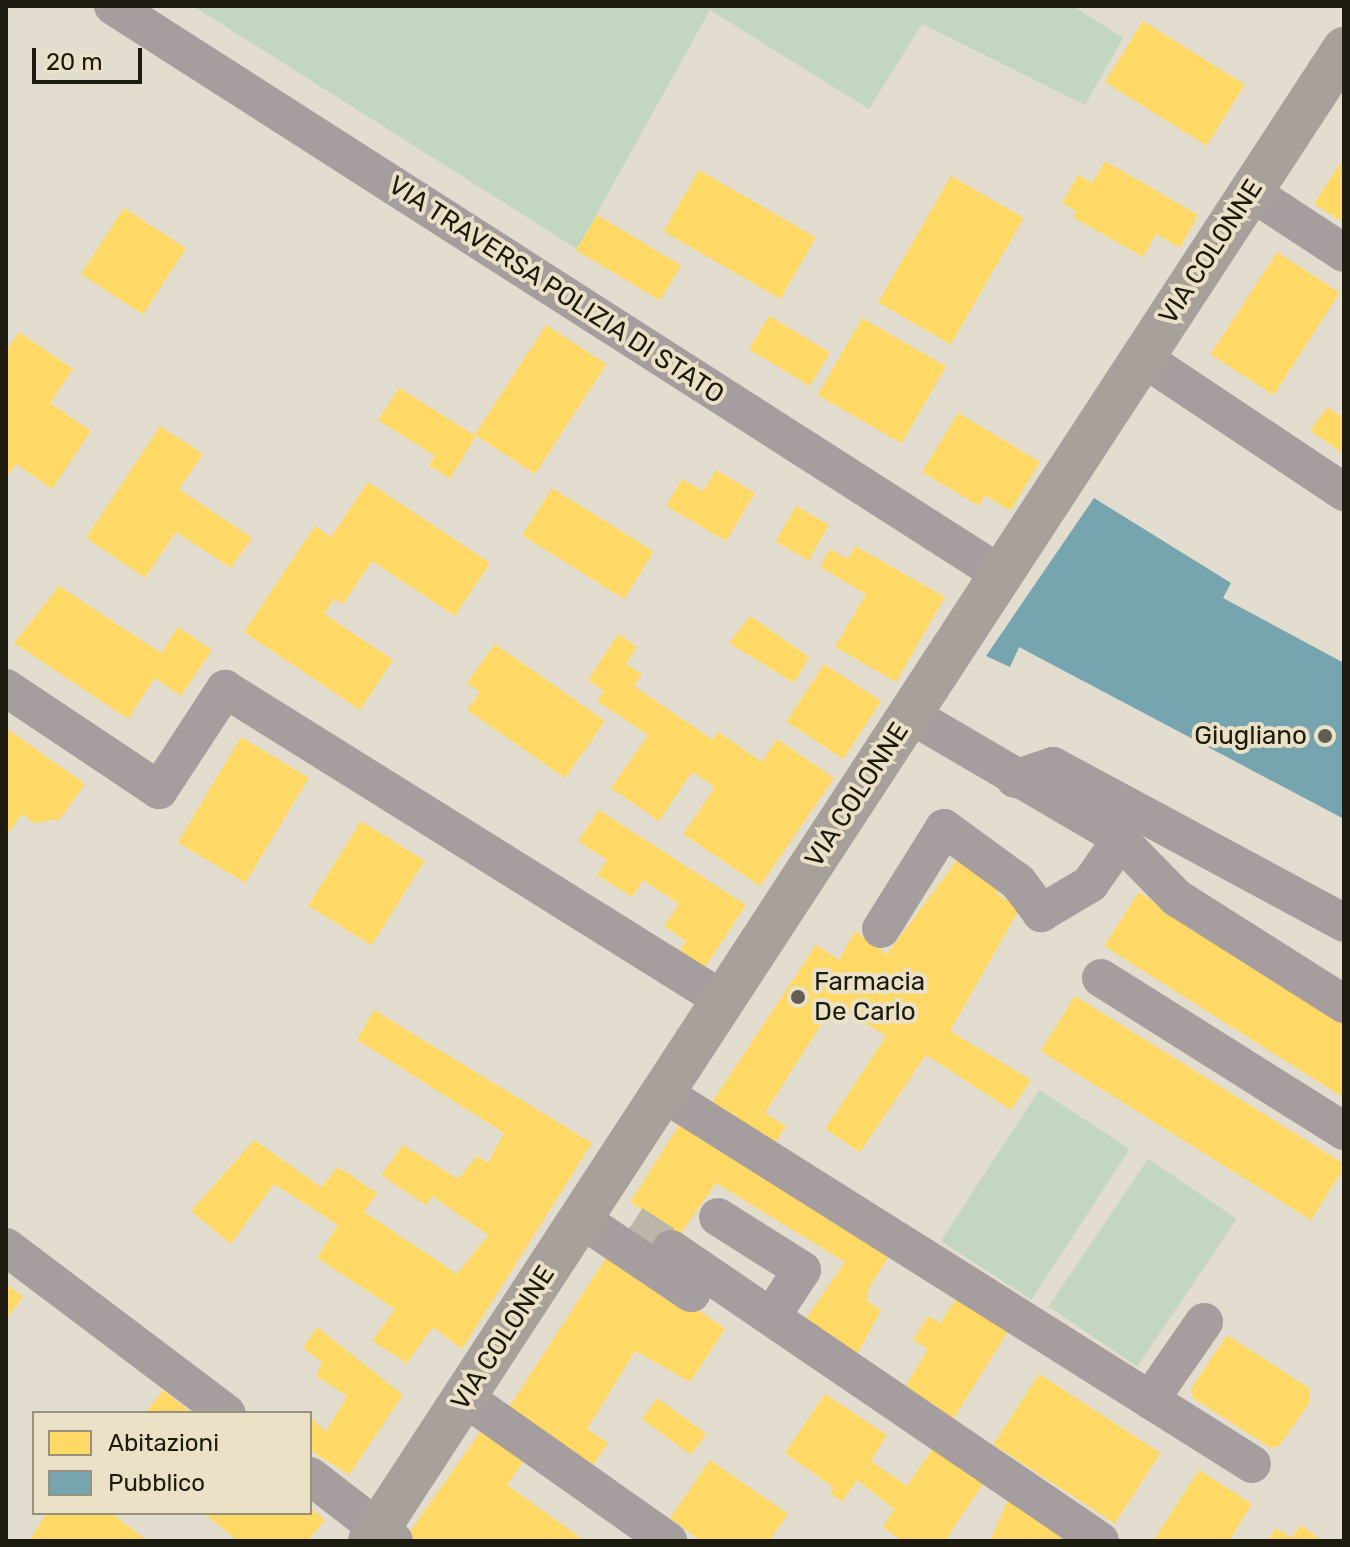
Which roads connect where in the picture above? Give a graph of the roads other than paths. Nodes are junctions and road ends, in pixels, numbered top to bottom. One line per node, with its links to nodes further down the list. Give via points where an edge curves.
1 (113, 6): 7 (street, VIA TRAVERSA POLIZIA DI STATO)
2 (1344, 49): 3 (main road, VIA COLONNE)
3 (1251, 192): 4 (street); 5 (main road, VIA COLONNE)
4 (1344, 253)
5 (1143, 358): 6 (street); 7 (main road, VIA COLONNE)
6 (1344, 492)
7 (1000, 574): 9 (main road, VIA COLONNE)
8 (6, 688): 15 (street, via 159,790 225,689)
9 (909, 714): 10 (street); 15 (main road, VIA COLONNE)
10 (1015, 779): 11 (street); 12 (street, via 1053,766)
11 (1120, 841): 13 (street, via 1090,884 1041,913 1018,882 944,828); 16 (street, via 1177,898)
12 (1344, 923)
13 (881, 929)
14 (1101, 978): 18 (street)
15 (723, 1000): 17 (main road, VIA COLONNE)
16 (1344, 1004)
17 (663, 1093): 19 (main road, VIA COLONNE); 28 (street)
18 (1344, 1131)
19 (587, 1209): 21 (street); 26 (street); 27 (main road, VIA COLONNE)
20 (718, 1217): 24 (street, via 802,1270)
21 (632, 1224)
22 (6, 1247): 29 (street)
23 (671, 1249): 24 (street)
24 (771, 1317): 34 (street)
25 (1204, 1322): 28 (street)
26 (818, 1378)
27 (464, 1397): 32 (main road, VIA COLONNE); 33 (street)
28 (1150, 1400): 30 (street)
29 (223, 1411)
30 (1252, 1464)
31 (312, 1478): 32 (street)
32 (381, 1537)
33 (668, 1541)
34 (1100, 1541)

